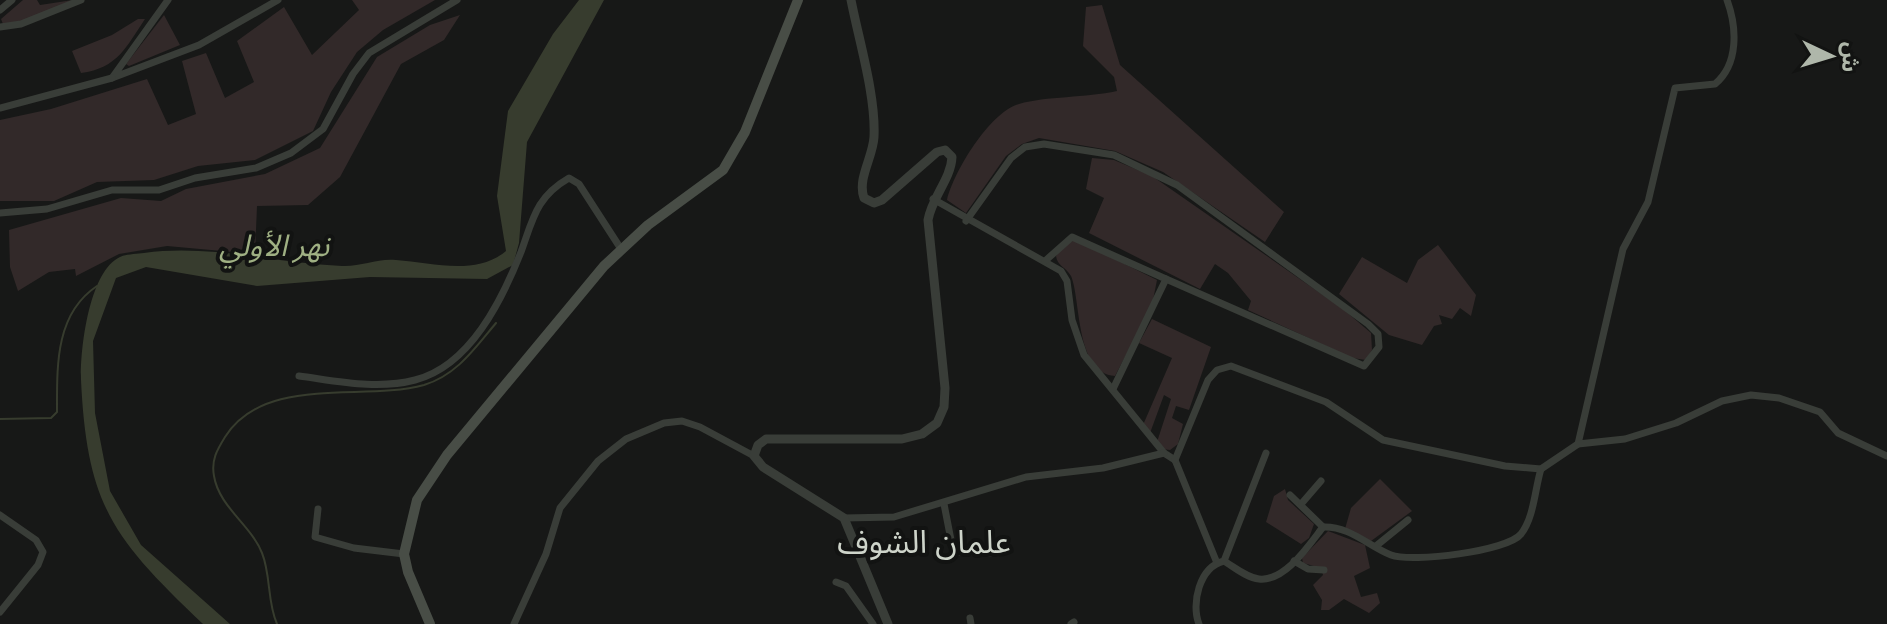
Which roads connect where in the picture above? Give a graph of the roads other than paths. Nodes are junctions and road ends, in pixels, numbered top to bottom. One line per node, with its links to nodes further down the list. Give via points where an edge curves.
1 (12, 0): 9 (street)
2 (81, 0): 10 (street)
3 (168, 0): 11 (street)
4 (278, 0): 11 (street, via 199,45)
5 (457, 0): 14 (street, via 369,53 323,129 291,153 256,168 202,176 159,190 112,190 47,209)
6 (798, 0): 16 (main road, via 745,132 723,170)
7 (851, 0): 13 (street, via 873,125 862,195 870,202 882,200 934,153 945,150 952,165)
8 (1727, 0): 21 (street, via 1734,21 1730,59 1715,84 1675,88 1648,202 1623,249)
9 (0, 10)
10 (0, 27)
11 (112, 78): 12 (street)
12 (0, 108)
13 (933, 199): 15 (street); 24 (street, via 928,226 945,395 937,423 905,439 766,439)
14 (0, 213)
15 (966, 221): 17 (street); 18 (street, via 1011,158 1025,147 1044,144 1114,155 1159,174 1281,258 1368,324 1378,334 1379,347 1364,366)
16 (621, 249): 19 (street, via 579,184 569,178 542,199 497,306 444,366 418,380 392,383); 39 (main road, via 440,465 417,500)
17 (1045, 261): 18 (street, via 1072,237); 20 (street, via 1065,276 1080,348)
18 (1166, 279): 20 (street)
19 (299, 376)
20 (1113, 389): 22 (street)
21 (1578, 444): 25 (street, via 1625,439 1722,401 1756,395 1820,412 1838,433); 27 (street)
22 (1164, 453): 26 (street); 31 (street, via 1103,468 1026,477)
23 (1266, 453): 41 (street)
24 (754, 456): 34 (street); 45 (street, via 682,421 626,439 598,461 560,508)
25 (1887, 456)
26 (1175, 460): 27 (street, via 1208,380 1231,366 1326,402 1383,440); 41 (street)
27 (1541, 469): 37 (street, via 1524,530 1515,539 1412,560)
28 (1321, 481): 30 (street)
29 (1290, 495): 30 (street)
30 (1302, 503): 36 (street)
31 (944, 504): 34 (street, via 894,517); 38 (street, via 958,552)
32 (318, 509): 39 (street, via 315,537)
33 (0, 515): 44 (street, via 36,540 43,556)
34 (844, 518): 46 (street)
35 (1408, 520): 37 (street)
36 (1323, 527): 37 (street); 40 (street)
37 (1376, 546)
38 (997, 553)
39 (404, 554): 47 (main road)
40 (1294, 561): 41 (street, via 1272,577 1259,579); 42 (street)
41 (1221, 562): 49 (street, via 1202,582 1194,604)
42 (1324, 570)
43 (836, 582): 48 (street, via 846,586)
44 (0, 612)
45 (515, 622)
46 (886, 623)
47 (430, 624)
48 (873, 624)
49 (1199, 624)

